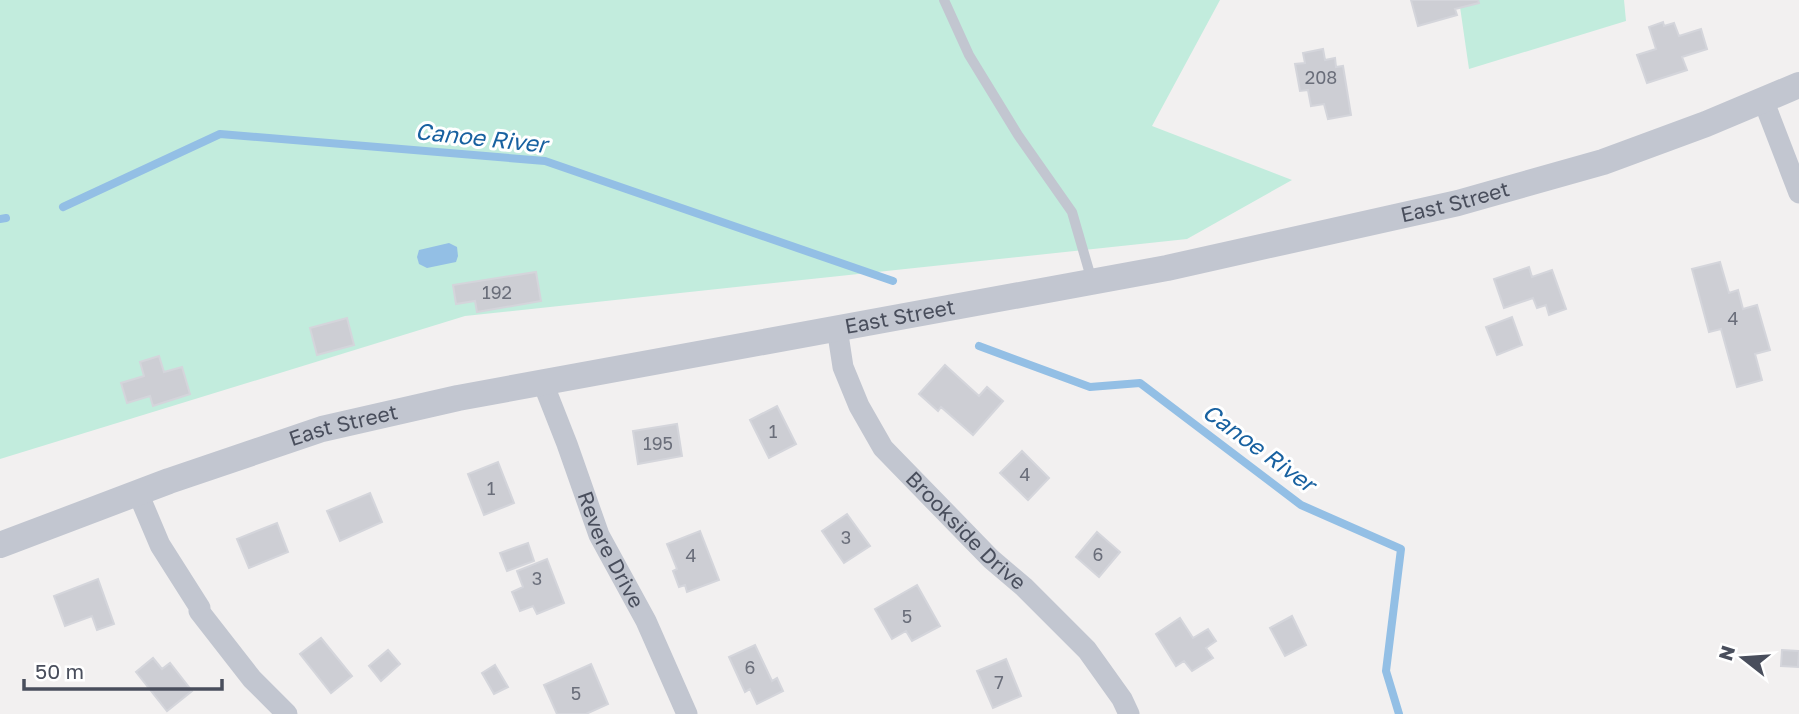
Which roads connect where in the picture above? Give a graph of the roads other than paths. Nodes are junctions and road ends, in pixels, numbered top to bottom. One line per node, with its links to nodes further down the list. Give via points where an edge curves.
1 (944, 0): 5 (lane, via 969,55 1072,212)
2 (1799, 85): 3 (street, East Street)
3 (1764, 102): 4 (street); 5 (street, East Street, via 1603,162 1472,200)
4 (1799, 193)
5 (1092, 281): 6 (street, East Street)
6 (837, 328): 7 (street, East Street); 12 (street, Brookside Drive, via 843,367 883,448 1087,650)
7 (543, 383): 8 (street, East Street, via 322,429); 11 (street, Revere Drive, via 599,535 646,621)
8 (138, 493): 9 (street, East Street); 10 (street, via 160,545 199,611 252,679)
9 (0, 545)
10 (287, 714)
11 (687, 714)
12 (1129, 714)

